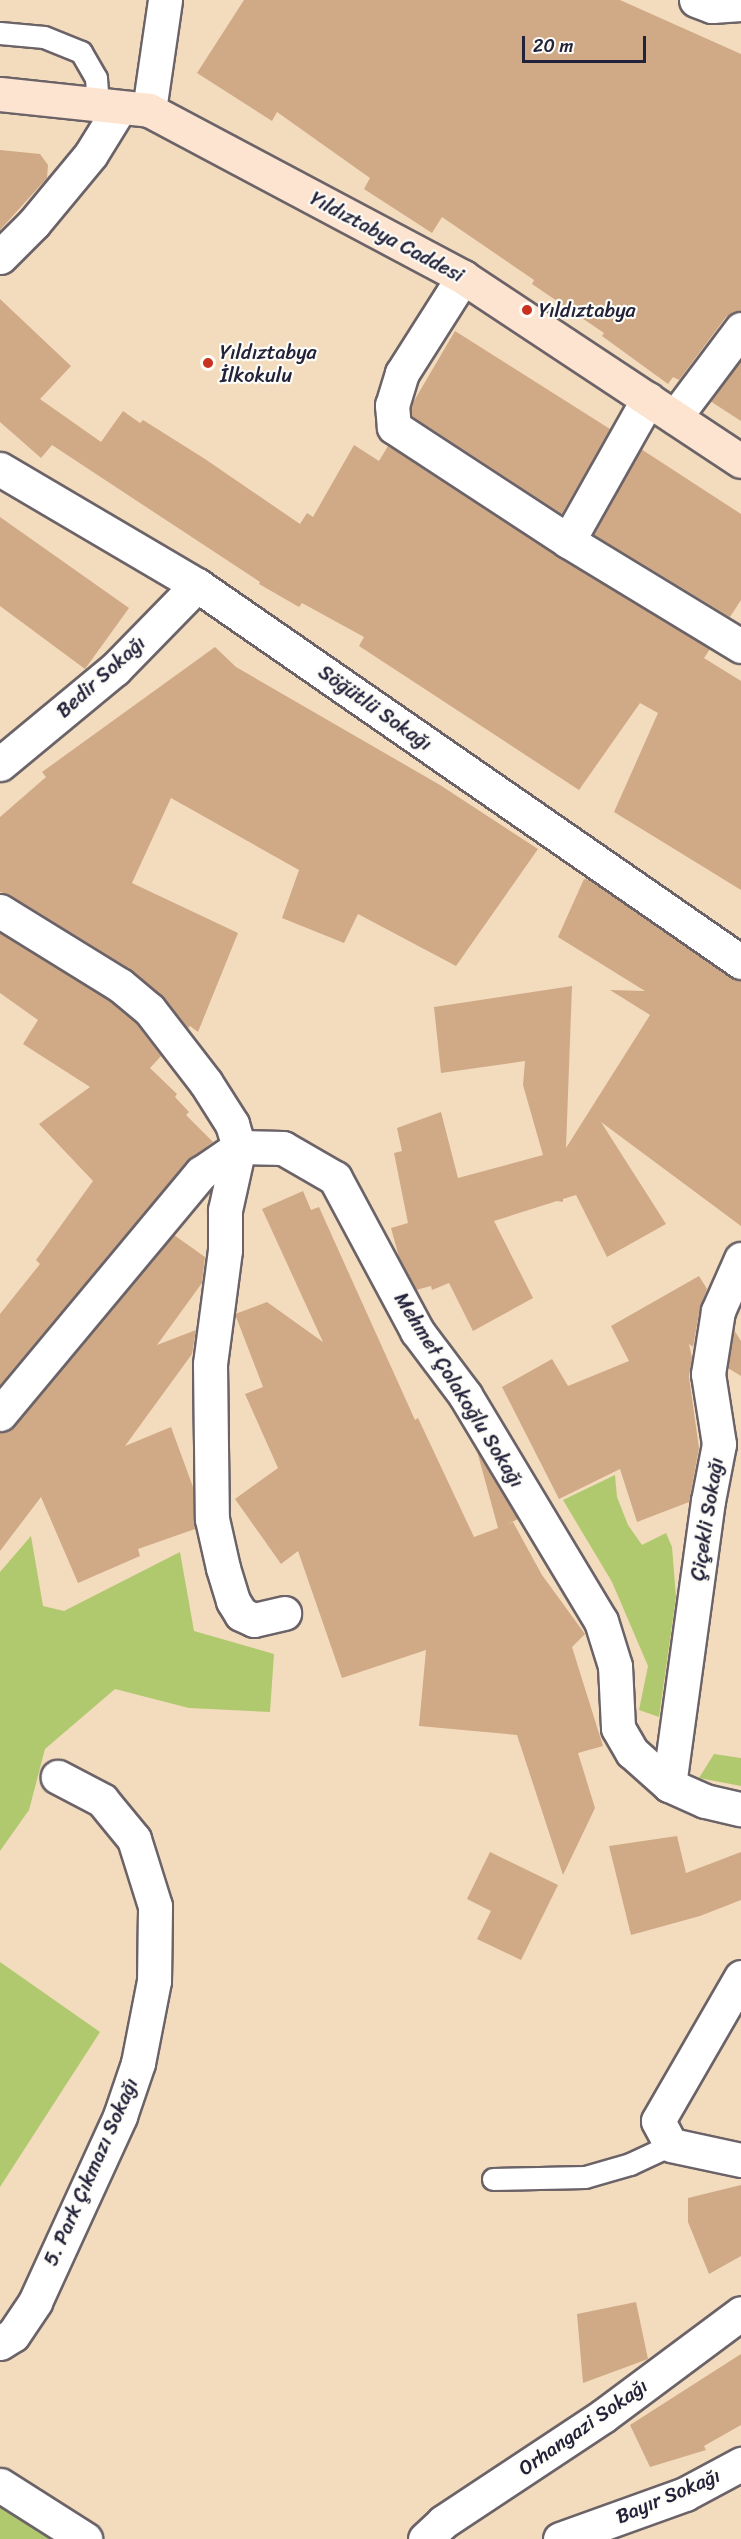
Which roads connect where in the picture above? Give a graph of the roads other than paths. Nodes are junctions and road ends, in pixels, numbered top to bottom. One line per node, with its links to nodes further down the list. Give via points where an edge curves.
1 (165, 0): 6 (street)
2 (696, 0): 3 (street, via 712,6)
3 (741, 4)
4 (0, 33): 6 (lane, via 44,37 81,52 96,78)
5 (0, 94): 6 (main road, Yıldıztabya Caddesi)
6 (122, 107): 7 (street, via 91,154); 8 (main road, Yıldıztabya Caddesi)
7 (0, 257)
8 (463, 277): 10 (main road, Yıldıztabya Caddesi); 14 (street, via 402,373 392,405 394,428)
9 (741, 328): 11 (street)
10 (648, 399): 11 (main road, Yıldıztabya Caddesi); 14 (street)
11 (675, 417): 12 (main road, Yıldıztabya Caddesi)
12 (741, 461)
13 (0, 469): 15 (street, Söğütlü Sokağı)
14 (568, 541): 16 (street)
15 (197, 585): 17 (street, Bedir Sokağı, via 115,669); 19 (street, Söğütlü Sokağı)
16 (741, 645)
17 (0, 764)
18 (0, 911): 20 (street, via 120,985 149,1009 206,1083 232,1124)
19 (741, 962)
20 (239, 1148): 22 (street, via 201,1173); 24 (street, via 225,1210 225,1250 210,1364 212,1520 222,1568 241,1614 254,1620); 26 (street, Mehmet Çolakoğlu Sokağı, via 283,1148 335,1178 417,1331 465,1395 601,1621 615,1666 618,1728 632,1752)
21 (741, 1259): 23 (street, Çiçekli Sokağı, via 718,1311 708,1374)
22 (0, 1414)
23 (730, 1450): 26 (street, Çiçekli Sokağı, via 708,1501)
24 (284, 1612)
25 (58, 1777): 33 (street, 5. Park Çıkmazı Sokağı, via 102,1800 134,1839 155,1906 154,1981 138,2062 120,2116 34,2302 12,2335)
26 (669, 1785): 27 (street, Mehmet Çolakoğlu Sokağı, via 705,1801)
27 (741, 1809)
28 (741, 1977): 29 (street, via 658,2121)
29 (671, 2145): 30 (street); 31 (lane, via 630,2164 585,2177)
30 (741, 2160)
31 (493, 2179)
32 (741, 2313): 37 (street, Orhangazi Sokağı, via 603,2416 443,2522)
33 (0, 2343)
34 (741, 2464): 38 (street, Bayır Sokağı, via 685,2494)
35 (0, 2485): 36 (street)
36 (85, 2539)
37 (425, 2539)
38 (560, 2539)

